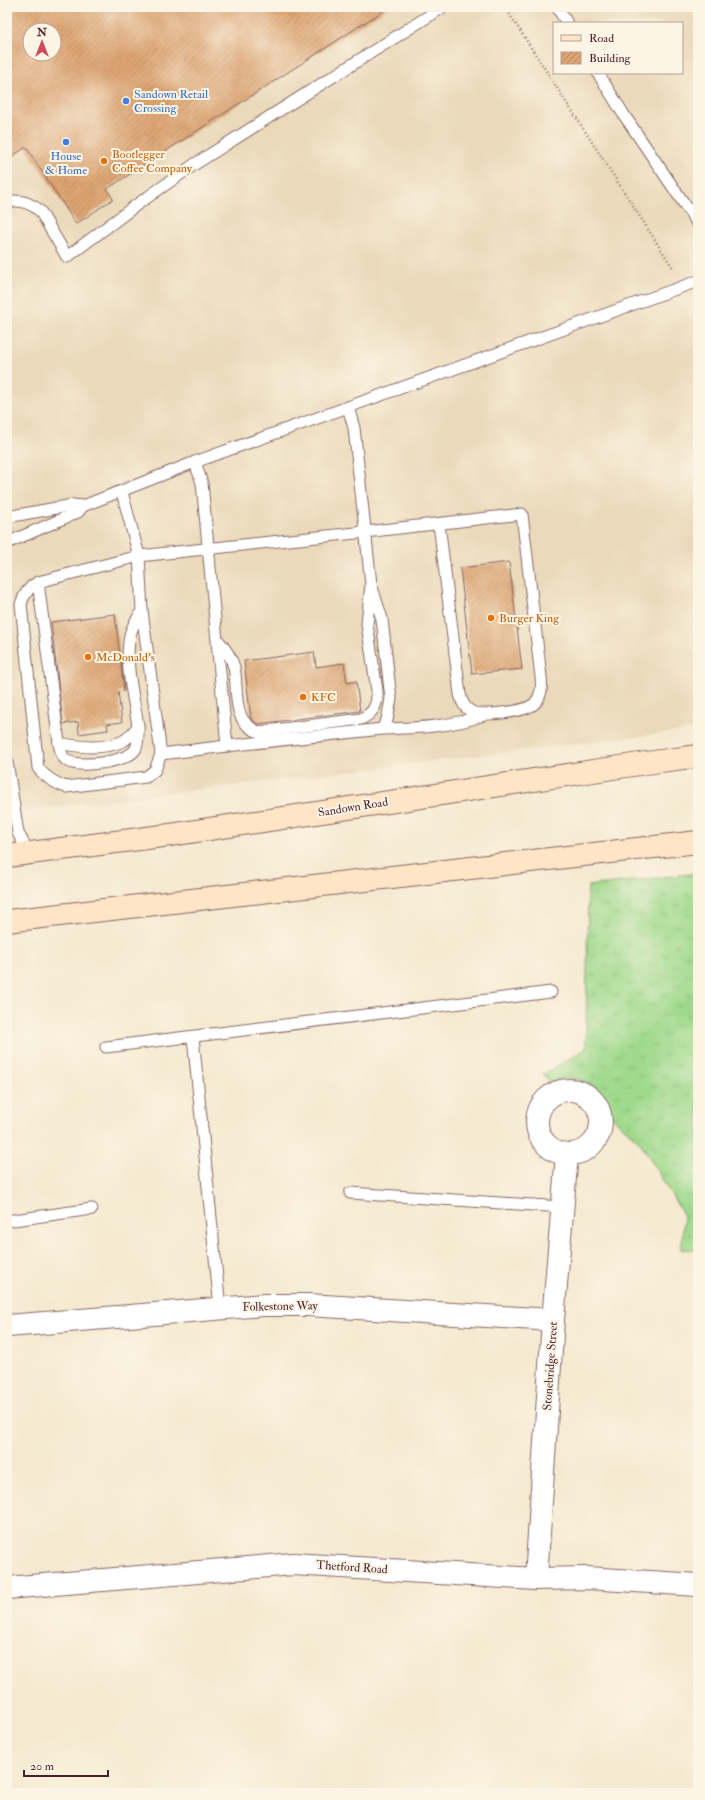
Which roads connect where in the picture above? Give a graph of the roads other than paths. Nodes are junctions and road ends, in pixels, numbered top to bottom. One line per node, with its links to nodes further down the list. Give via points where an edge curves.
1 (443, 7): 5 (lane, via 195,164 67,257 40,211 22,201)
2 (557, 7): 3 (lane)
3 (566, 22)
4 (599, 74): 6 (lane)
5 (7, 202)
6 (698, 224)
7 (698, 281): 8 (lane)
8 (348, 407): 9 (lane); 14 (lane, via 354,428)
9 (195, 462): 10 (lane); 16 (lane, via 202,483)
10 (122, 492): 11 (lane); 17 (lane)
11 (83, 506): 12 (lane, via 73,505); 15 (lane, via 78,512)
12 (7, 517)
13 (439, 524): 14 (lane); 22 (lane, via 460,694 463,704 472,712); 22 (lane, via 522,514 542,689 534,704 528,708)
14 (365, 532): 16 (lane); 19 (lane)
15 (7, 543)
16 (209, 549): 17 (lane); 21 (lane)
17 (140, 556): 18 (lane); 20 (lane)
18 (38, 582): 25 (lane); 27 (lane, via 30,587 21,604 38,768 54,783 66,787 146,777 155,770)
19 (371, 584): 21 (lane, via 368,624 377,698 371,712 361,719 259,732 250,729 238,711 234,666 229,654); 24 (lane, via 382,618 391,699 387,720)
20 (142, 611): 23 (lane, via 130,635 129,649); 27 (lane)
21 (218, 640): 26 (lane)
22 (484, 715): 24 (lane, via 466,722 424,728)
23 (138, 726): 25 (lane, via 123,741 112,744 84,748); 25 (lane, via 135,750 119,760 75,763 63,756)
24 (382, 729): 26 (lane)
25 (59, 743)
26 (227, 746): 27 (lane)
27 (161, 754)
28 (698, 756): 31 (main road, Sandown Road, via 170,835)
29 (7, 761): 31 (lane, via 18,833)
30 (698, 842): 33 (main road)
31 (29, 853): 32 (main road, Sandown Road)
32 (7, 856)
33 (7, 921)
34 (551, 992): 35 (lane)
35 (193, 1037): 36 (lane); 42 (lane)
36 (106, 1047)
37 (567, 1154): 39 (street, Stonebridge Street)
38 (350, 1193): 39 (lane)
39 (562, 1207): 43 (street, Stonebridge Street)
40 (92, 1209): 41 (lane)
41 (7, 1220)
42 (220, 1308): 43 (street, Folkestone Way, via 308,1305); 44 (street, Folkestone Way)
43 (552, 1320): 45 (street, Stonebridge Street)
44 (7, 1326)
45 (536, 1579): 46 (street, Thetford Road, via 587,1578); 47 (street, Thetford Road, via 293,1564)
46 (698, 1585)
47 (7, 1588)

